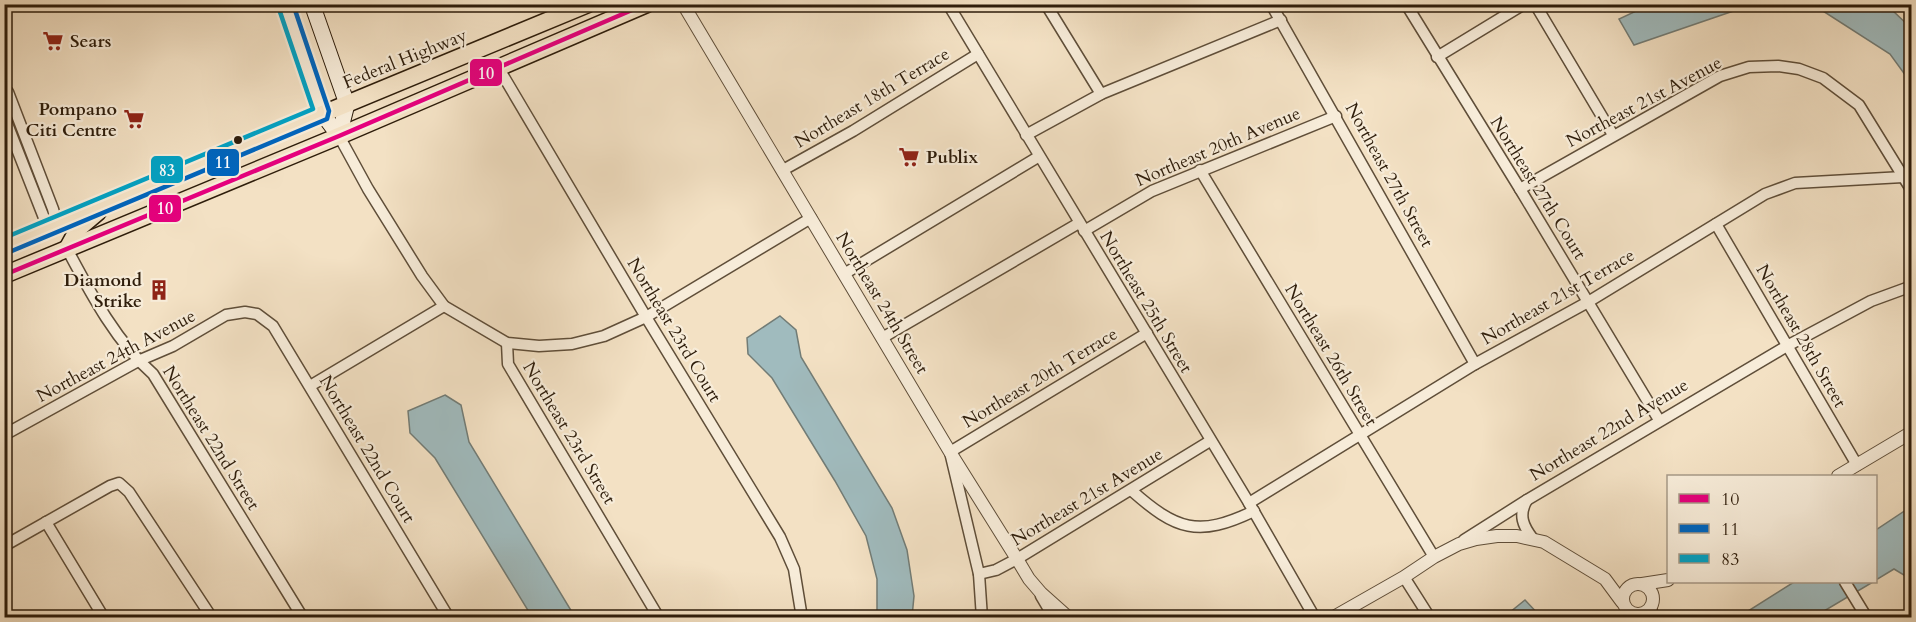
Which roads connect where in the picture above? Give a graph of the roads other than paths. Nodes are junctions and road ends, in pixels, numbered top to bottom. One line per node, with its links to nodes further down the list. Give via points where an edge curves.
1 (285, 4): 19 (main road)
2 (312, 4): 18 (main road)
3 (588, 4): 18 (main road, Federal Highway)
4 (647, 4): 15 (main road)
5 (683, 4): 26 (street, Northeast 24th Street)
6 (948, 4): 13 (street, Northeast 25th Street)
7 (1271, 4): 12 (street, Northeast 27th Street)
8 (1406, 4): 14 (street, Northeast 27th Court)
9 (1524, 4): 14 (street)
10 (1534, 4): 23 (street)
11 (1048, 5): 17 (street)
12 (1281, 20): 17 (street); 21 (street, Northeast 27th Street)
13 (978, 54): 22 (street, Northeast 25th Street); 26 (street, Northeast 18th Terrace)
14 (1437, 57): 29 (street, Northeast 27th Court)
15 (498, 68): 24 (main road); 45 (street, Northeast 23rd Court)
16 (8, 92): 34 (street, via 53,209)
17 (1101, 94): 22 (street)
18 (347, 104): 19 (main road, Federal Highway); 24 (main road)
19 (322, 113): 24 (main road); 31 (main road, Federal Highway)
20 (4, 116): 34 (street)
21 (1336, 116): 27 (street, Northeast 20th Avenue); 51 (street, Northeast 27th Street)
22 (1026, 135): 25 (street, Northeast 25th Street)
23 (1613, 135): 28 (street, Northeast 21st Avenue, via 1720,76 1749,67 1799,69 1823,78 1859,105); 29 (street, Northeast 21st Avenue)
24 (339, 136): 37 (main road); 43 (street, via 368,189)
25 (1038, 157): 35 (street, Northeast 25th Street); 39 (street)
26 (783, 170): 32 (street, Northeast 24th Street)
27 (1200, 170): 35 (street, Northeast 20th Avenue); 56 (street, Northeast 26th Street)
28 (1903, 177): 30 (street, Northeast 21st Avenue); 33 (street, Northeast 21st Terrace, via 1795,183 1765,194)
29 (1520, 189): 42 (street, Northeast 27th Court)
30 (1911, 191)
31 (108, 204): 34 (main road, Federal Highway); 37 (main road, via 78,229)
32 (811, 218): 39 (street, Northeast 24th Street); 45 (street)
33 (1716, 224): 42 (street, Northeast 21st Terrace); 49 (street, Northeast 28th Street)
34 (52, 226): 36 (main road, Federal Highway); 38 (main road, via 46,246)
35 (1081, 227): 46 (street, Northeast 25th Street); 47 (street, Northeast 20th Avenue)
36 (4, 246)
37 (67, 249): 38 (main road); 50 (street, Northeast 22nd Street, via 86,285)
38 (31, 264): 40 (main road)
39 (844, 274): 47 (street, Northeast 24th Street)
40 (4, 275)
41 (1911, 286): 49 (street, Northeast 22nd Avenue, via 1871,301)
42 (1588, 302): 51 (street, Northeast 21st Terrace); 53 (street, Northeast 27th Court)
43 (444, 306): 48 (street); 52 (street)
44 (244, 312): 50 (street, Northeast 24th Avenue, via 226,315); 52 (street, Northeast 22nd Court, via 257,314 273,326)
45 (646, 317): 48 (street, via 604,336 572,344); 86 (street, Northeast 23rd Court, via 780,537 794,568)
46 (1147, 333): 57 (street, Northeast 25th Street); 58 (street, Northeast 20th Terrace)
47 (882, 338): 58 (street, Northeast 24th Street)
48 (507, 343): 85 (street, Northeast 23rd Street, via 508,364)
49 (1787, 346): 53 (street, Northeast 22nd Avenue); 59 (street, Northeast 28th Street)
50 (138, 361): 55 (street, Northeast 24th Avenue); 83 (street, Northeast 22nd Street, via 153,374)
51 (1475, 364): 56 (street, Northeast 21st Terrace)
52 (310, 386): 84 (street, Northeast 22nd Court)
53 (1659, 420): 62 (street, Northeast 22nd Avenue)
54 (1911, 432): 59 (street)
55 (4, 435)
56 (1360, 435): 63 (street, Northeast 21st Terrace); 68 (street, Northeast 26th Street)
57 (1210, 441): 61 (street, Northeast 21st Avenue); 63 (street, Northeast 25th Street)
58 (950, 452): 69 (street, Northeast 24th Street); 70 (street)
59 (1857, 465): 60 (street)
60 (1841, 475)
61 (1131, 490): 63 (street, Northeast 21st Terrace, via 1154,511 1178,524 1211,527 1239,518); 69 (street, Northeast 21st Avenue)
62 (1527, 500): 65 (street, via 1521,514); 66 (street, Northeast 22nd Avenue)
63 (1252, 507): 90 (street, Northeast 25th Street)
64 (46, 522): 67 (street); 81 (street); 82 (street, via 119,483 129,492)
65 (1533, 539): 66 (street, via 1497,536); 73 (street, via 1561,551)
66 (1459, 544): 68 (street, Northeast 22nd Avenue)
67 (4, 546)
68 (1434, 557): 71 (street, Northeast 22nd Avenue)
69 (1017, 560): 70 (street, Northeast 21st Avenue); 72 (street, Northeast 24th Street)
70 (979, 574): 87 (street)
71 (1404, 577): 91 (street, Northeast 22nd Avenue); 92 (street)
72 (1029, 579): 88 (street, Northeast 24th Street); 89 (street)
73 (1605, 579): 77 (street); 78 (street)
74 (1667, 580): 77 (street)
75 (1667, 582): 79 (street)
76 (1846, 583): 93 (street)
77 (1637, 584): 78 (street, via 1624,591); 79 (street, via 1651,591)
78 (1622, 602): 80 (street)
79 (1652, 608): 80 (street)
80 (1635, 616)
81 (104, 618)
82 (212, 618)
83 (303, 618)
84 (449, 618)
85 (659, 618)
86 (802, 618)
87 (982, 618)
88 (1054, 618)
89 (1069, 618)
90 (1315, 618)
91 (1332, 618)
92 (1430, 618)
93 (1866, 618)

